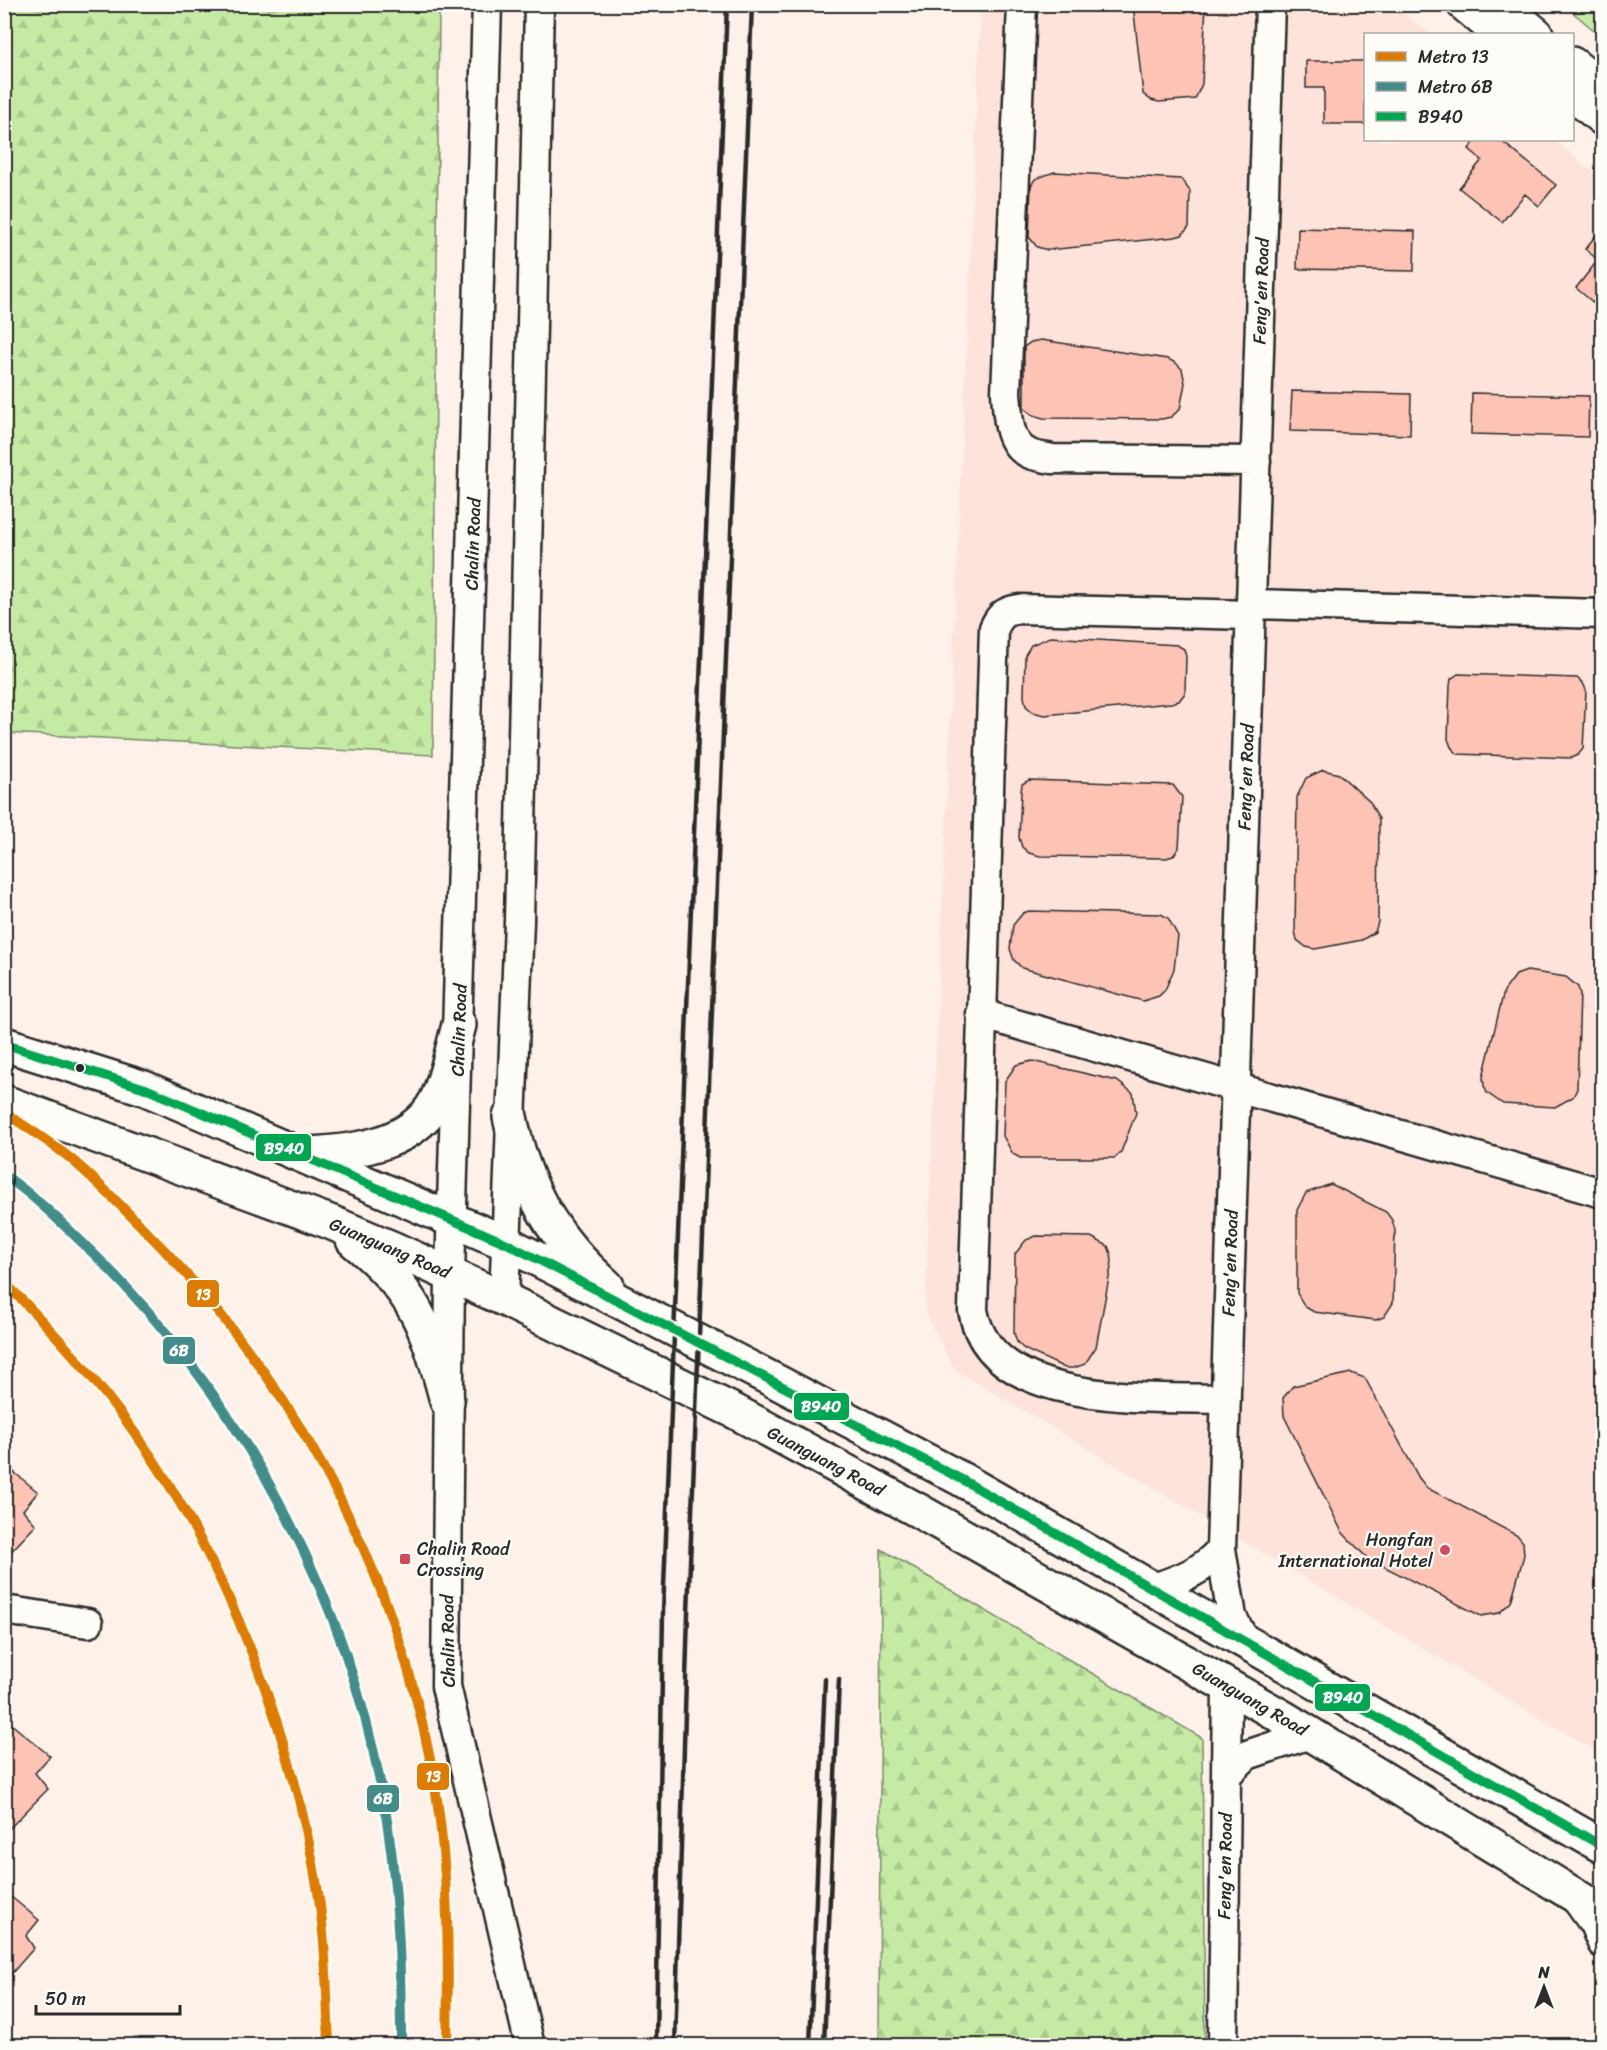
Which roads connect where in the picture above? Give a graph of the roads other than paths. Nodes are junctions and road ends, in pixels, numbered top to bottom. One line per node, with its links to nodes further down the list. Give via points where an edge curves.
1 (487, 4): 17 (street, Chalin Road)
2 (539, 4): 21 (street, via 519,921)
3 (1022, 4): 13 (street, via 1006,393 1015,440 1028,453 1052,459)
4 (1270, 4): 13 (street, Feng'en Road)
5 (1464, 4): 7 (main road)
6 (1500, 4): 8 (main road)
7 (1499, 33)
8 (1535, 33)
9 (1574, 66): 10 (main road)
10 (1602, 88)
11 (1574, 95): 12 (main road)
12 (1602, 118)
13 (1256, 461): 14 (street, Feng'en Road)
14 (1251, 610): 15 (street); 16 (street, via 1019,609 1008,610 999,617 994,628); 19 (street, Feng'en Road)
15 (1602, 614)
16 (981, 1014): 19 (street); 30 (street, via 973,1311 985,1344 1017,1370 1067,1390)
17 (459, 1025): 22 (main road, via 440,1094 410,1130 366,1149); 24 (street, Chalin Road)
18 (4, 1044): 22 (main road, via 144,1088)
19 (1236, 1086): 23 (street); 30 (street, Feng'en Road)
20 (4, 1102): 25 (main road, Guanguang Road)
21 (510, 1117): 26 (street); 29 (main road, via 516,1150 543,1211 581,1260)
22 (300, 1155): 24 (main road)
23 (1602, 1193)
24 (453, 1218): 26 (main road); 27 (street, Chalin Road)
25 (330, 1222): 27 (main road, Guanguang Road); 31 (main road, via 396,1280 418,1311 432,1344)
26 (506, 1243): 28 (street); 29 (main road)
27 (450, 1274): 28 (main road, Guanguang Road); 31 (street, Chalin Road)
28 (504, 1299): 37 (main road, Guanguang Road, via 723,1406)
29 (636, 1310): 33 (main road, via 961,1479)
30 (1226, 1399): 32 (street, Feng'en Road)
31 (447, 1401): 44 (street, Chalin Road, via 446,1686)
32 (1221, 1549): 33 (street, via 1186,1576); 36 (street, Feng'en Road, via 1232,1617)
33 (1150, 1589): 36 (main road)
34 (4, 1610): 35 (street)
35 (88, 1623)
36 (1246, 1642): 40 (main road)
37 (1227, 1686): 38 (main road, Guanguang Road); 39 (street, Feng'en Road)
38 (1310, 1734): 39 (street, via 1247,1755); 41 (main road, Guanguang Road)
39 (1226, 1775): 45 (street, Feng'en Road)
40 (1602, 1846)
41 (1573, 1894): 42 (main road, Guanguang Road); 43 (street)
42 (1602, 1912)
43 (1602, 1943)
44 (530, 2046)
45 (1223, 2046)

